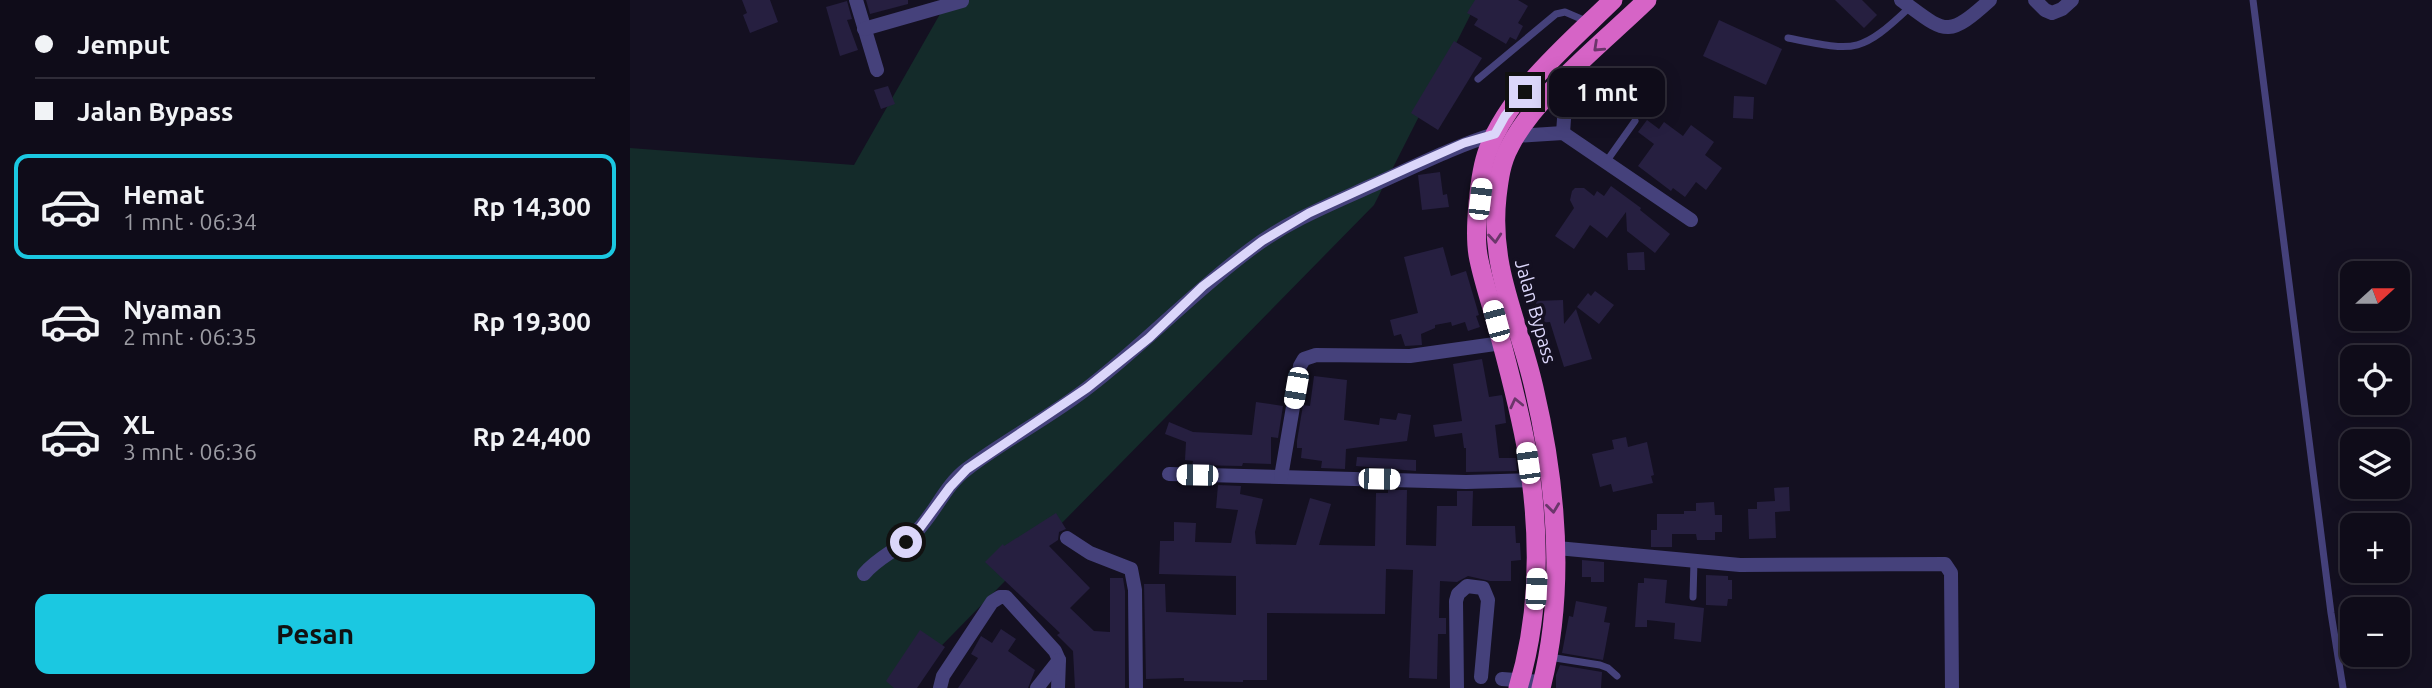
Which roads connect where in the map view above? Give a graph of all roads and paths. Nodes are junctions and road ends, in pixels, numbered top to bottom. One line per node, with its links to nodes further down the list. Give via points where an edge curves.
1 (856, 0): 11 (street)
2 (1613, 0): 10 (highway)
3 (1647, 0): 14 (highway, Jalan Bypass, one-way to 14)
4 (1990, 0): 9 (street, via 1951,28 1938,26)
5 (2035, 0): 6 (street, via 2052,13)
6 (2073, 0)
7 (2253, 0): 42 (lane)
8 (962, 1): 11 (street)
9 (1906, 3): 12 (lane, via 1883,32 1867,43 1847,48)
10 (1590, 23): 15 (lane, via 1565,12 1556,14); 18 (highway, via 1525,92)
11 (864, 29): 13 (street)
12 (1788, 38)
13 (877, 70)
14 (1567, 77): 17 (street); 19 (highway, Jalan Bypass)
15 (1478, 79)
16 (1635, 121): 20 (lane)
17 (1563, 133): 19 (street); 20 (street)
18 (1495, 134): 22 (highway, via 1483,173 1478,255); 29 (street, via 1464,143 1309,213 1262,241 1087,388 967,469 916,533 873,563)
19 (1516, 136): 27 (highway, Jalan Bypass, one-way to 27, via 1499,180 1494,224 1497,256 1534,388)
20 (1606, 163): 21 (street)
21 (1691, 220)
22 (1502, 343): 24 (street, via 1410,356 1316,355 1304,359); 25 (highway, one-way to 22)
23 (1169, 474): 24 (street)
24 (1280, 477): 25 (street)
25 (1531, 480): 34 (highway, via 1538,550 1536,589)
26 (1067, 538): 40 (street, via 1130,569 1135,590)
27 (1557, 548): 28 (street); 31 (highway, Jalan Bypass)
28 (1694, 561): 30 (lane); 41 (street, via 1784,566 1945,564 1951,573)
29 (864, 575)
30 (1693, 597)
31 (1548, 657): 33 (lane, via 1608,668); 36 (highway, Jalan Bypass)
32 (1059, 660): 37 (street, via 1006,597 1000,597 950,665); 38 (street); 39 (street)
33 (1617, 676)
34 (1503, 680): 35 (street); 35 (street, via 1487,593 1467,586 1456,601); 36 (street)
35 (1457, 681)
36 (1542, 685)
37 (940, 688)
38 (1037, 688)
39 (1058, 688)
40 (1136, 688)
41 (1952, 688)
42 (2343, 688)

